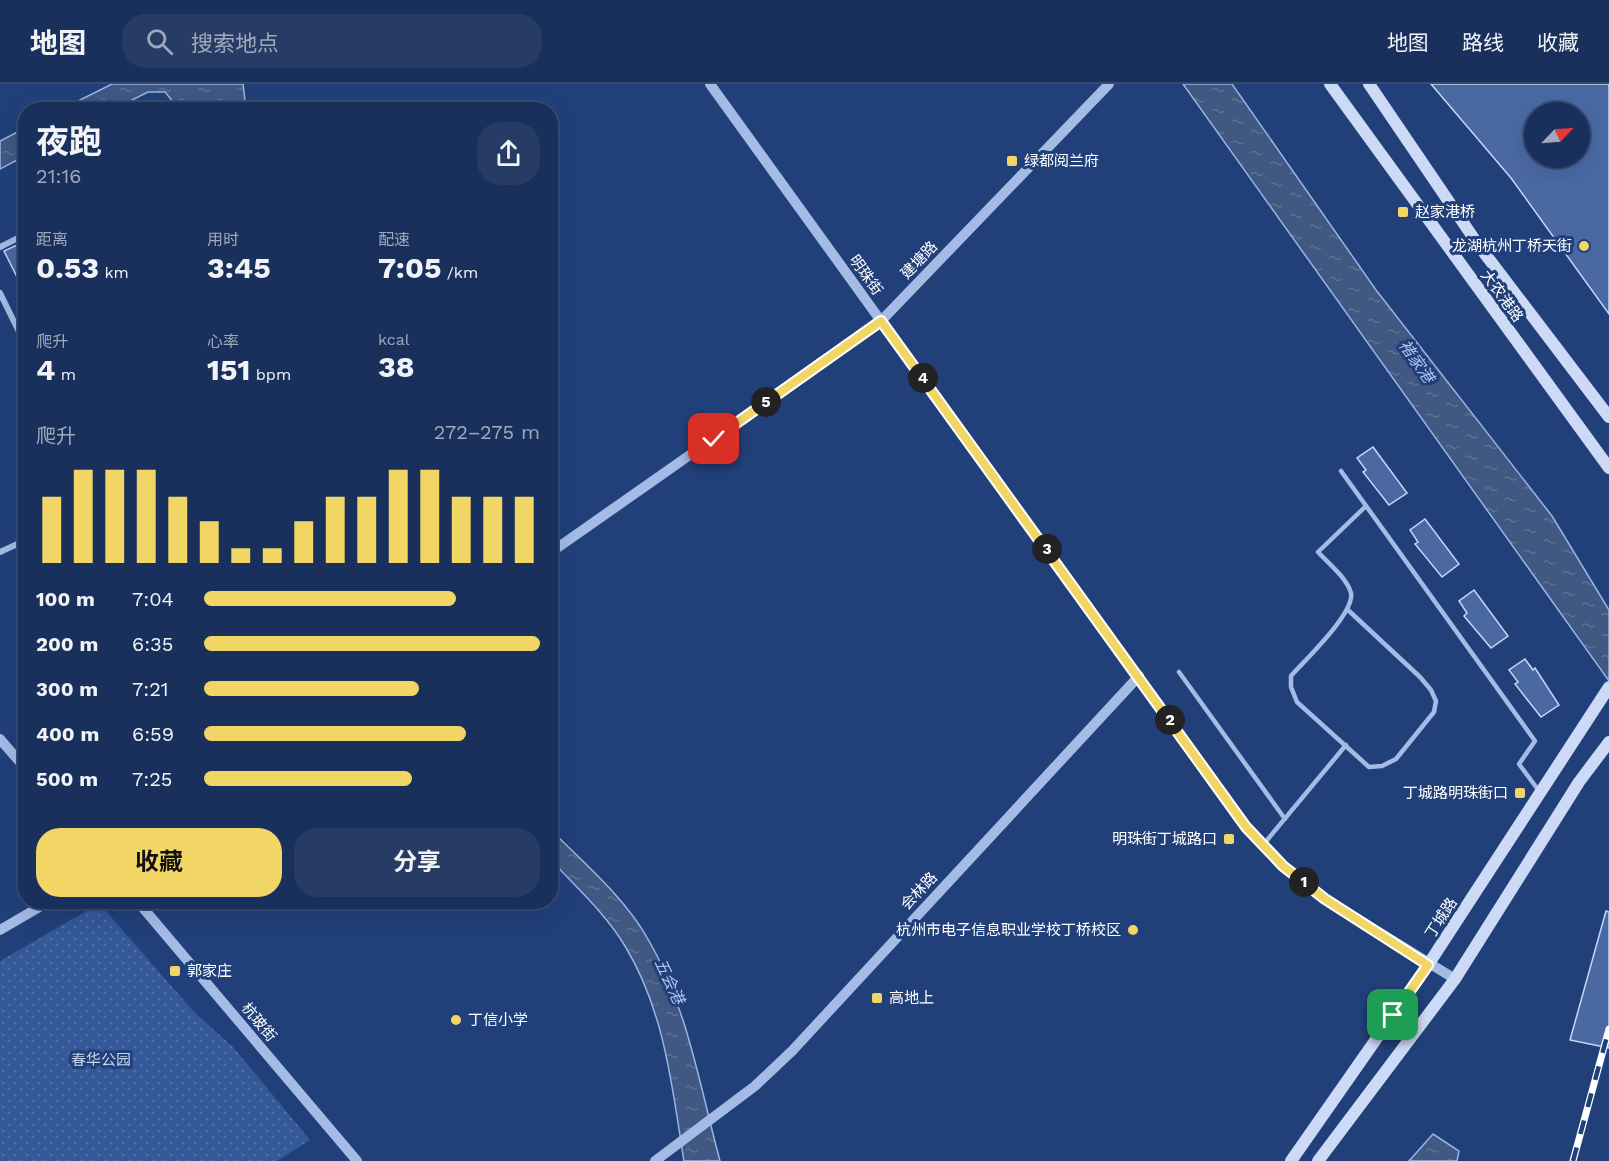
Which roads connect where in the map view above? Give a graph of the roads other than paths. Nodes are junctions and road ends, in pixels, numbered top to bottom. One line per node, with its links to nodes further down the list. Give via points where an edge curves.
1 (710, 84): 8 (street, 明珠街)
2 (1108, 84): 8 (street, 建塘路)
3 (1330, 84): 11 (main road, 大农港路)
4 (1369, 84): 10 (main road, 大农港路, via 1479,246)
5 (18, 238): 6 (street)
6 (0, 247)
7 (0, 293): 9 (street)
8 (881, 321): 15 (street, 建塘路); 19 (street, 明珠街)
9 (18, 330)
10 (1609, 417)
11 (1609, 468)
12 (1341, 471): 13 (lane)
13 (1366, 506): 17 (lane, via 1318,552 1351,594); 25 (lane, via 1535,741 1519,764)
14 (18, 544): 16 (street)
15 (558, 547)
16 (0, 552)
17 (1348, 610): 23 (lane, via 1291,676 1297,702); 23 (lane, via 1420,677 1436,701 1434,712 1396,759 1382,766 1369,767)
18 (1179, 672): 26 (lane)
19 (1139, 675): 27 (street, 明珠街, via 1246,827); 34 (street, 会林路, via 792,1051 755,1086)
20 (1607, 690): 25 (main road, 丁城路)
21 (0, 739): 24 (street)
22 (1609, 742): 32 (main road, via 1579,782)
23 (1346, 746): 26 (lane)
24 (18, 760)
25 (1540, 791): 31 (main road, 丁城路)
26 (1285, 819): 27 (lane)
27 (1263, 845): 31 (street, 明珠街, via 1325,899)
28 (36, 909): 30 (street)
29 (144, 909): 33 (street, 杭玻街)
30 (0, 930)
31 (1428, 965): 32 (street, 明珠街); 35 (main road, 丁城路)
32 (1455, 979): 36 (main road)
33 (357, 1161)
34 (656, 1161)
35 (1291, 1161)
36 (1318, 1161)

